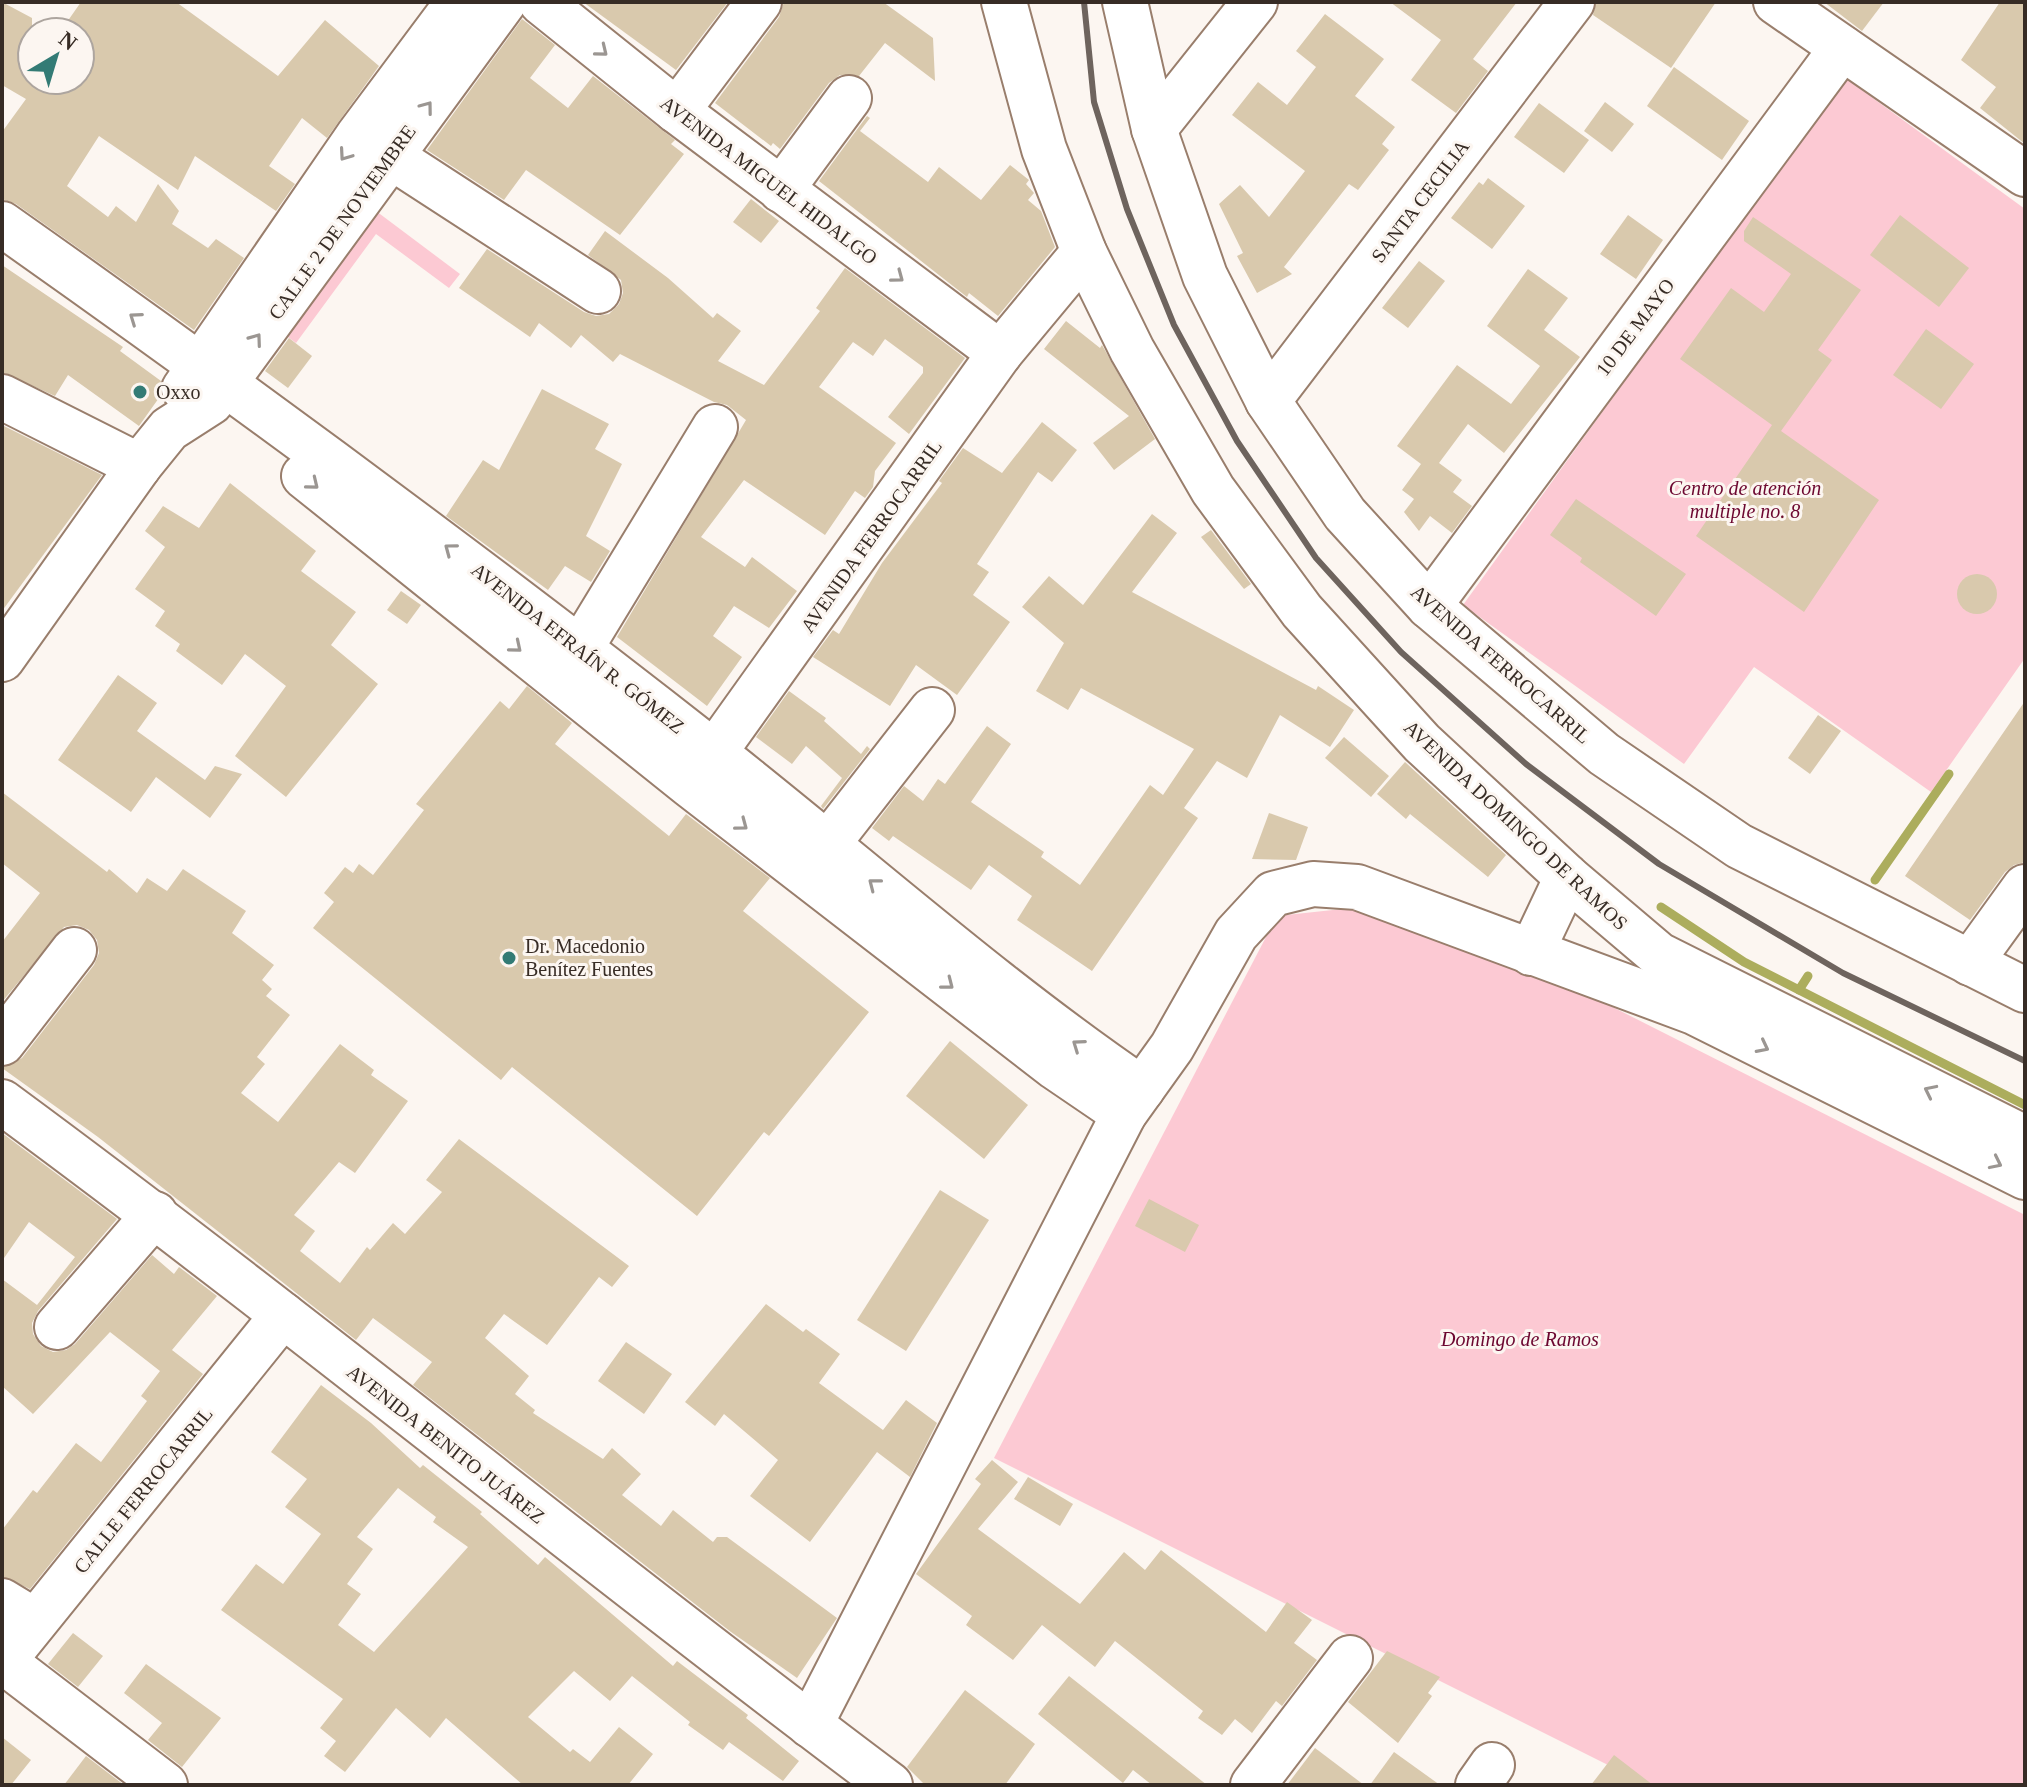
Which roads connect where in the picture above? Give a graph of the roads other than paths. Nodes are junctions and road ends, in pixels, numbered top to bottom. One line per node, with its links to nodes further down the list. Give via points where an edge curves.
1 (458, 2): 21 (street, CALLE 2 DE NOVIEMBRE, one-way to 21, via 358,136)
2 (504, 2): 14 (street, CALLE 2 DE NOVIEMBRE, one-way to 2)
3 (541, 2): 12 (street, AVENIDA MIGUEL HIDALGO, one-way to 12)
4 (759, 2): 12 (street)
5 (1004, 2): 18 (street, AVENIDA DOMINGO DE RAMOS, via 1044,149)
6 (1125, 2): 13 (street, AVENIDA FERROCARRIL)
7 (1255, 2): 13 (street)
8 (1572, 2): 23 (street, SANTA CECILIA)
9 (1776, 2): 10 (street)
10 (1842, 48): 15 (street); 26 (street, 10 DE MAYO)
11 (849, 98): 16 (street)
12 (677, 111): 16 (street, AVENIDA MIGUEL HIDALGO)
13 (1154, 129): 23 (street, AVENIDA FERROCARRIL, via 1205,276)
14 (390, 156): 19 (street); 21 (street, CALLE 2 DE NOVIEMBRE, one-way to 14)
15 (2025, 174)
16 (781, 190): 20 (street, AVENIDA MIGUEL HIDALGO, one-way to 20)
17 (2, 224): 21 (street, AVENIDA EFRAÍN R. GÓMEZ, one-way to 17)
18 (1084, 252): 20 (street, AVENIDA FERROCARRIL); 32 (street, AVENIDA DOMINGO DE RAMOS, via 1132,350 1213,490 1302,611 1422,743)
19 (598, 291)
20 (1000, 353): 30 (street, AVENIDA FERROCARRIL)
21 (205, 382): 25 (street, CALLE 2 DE NOVIEMBRE); 27 (street, AVENIDA EFRAÍN R. GÓMEZ, one-way to 21); 30 (street, AVENIDA EFRAÍN R. GÓMEZ, one-way to 30)
22 (2, 397): 25 (street)
23 (1268, 401): 26 (street, AVENIDA FERROCARRIL, via 1345,514)
24 (715, 427): 27 (street)
25 (139, 466): 28 (street, CALLE 2 DE NOVIEMBRE)
26 (1429, 606): 36 (street, AVENIDA FERROCARRIL, via 1604,754 1739,846)
27 (580, 649): 30 (street, AVENIDA EFRAÍN R. GÓMEZ)
28 (2, 659)
29 (932, 710): 31 (street)
30 (703, 770): 31 (street, AVENIDA EFRAÍN R. GÓMEZ); 40 (street, AVENIDA EFRAÍN R. GÓMEZ, one-way to 40, via 1055,1067)
31 (826, 846): 40 (street, AVENIDA EFRAÍN R. GÓMEZ, one-way to 31, via 1068,1038)
32 (1567, 877): 35 (street); 38 (street, AVENIDA DOMINGO DE RAMOS)
33 (2025, 887): 36 (street)
34 (74, 950): 39 (street)
35 (1531, 953): 38 (street); 40 (street, via 1357,887 1313,884 1273,894 1236,934 1172,1047)
36 (1970, 963): 37 (street, AVENIDA FERROCARRIL)
37 (2025, 990)
38 (1701, 996): 42 (street, AVENIDA DOMINGO DE RAMOS, one-way to 38); 43 (street, AVENIDA DOMINGO DE RAMOS, one-way to 43)
39 (2, 1043)
40 (1133, 1101): 50 (street)
41 (2, 1102): 44 (street, AVENIDA BENITO JUÁREZ)
42 (2025, 1138)
43 (2025, 1177)
44 (155, 1214): 45 (street, AVENIDA BENITO JUÁREZ); 46 (street)
45 (283, 1315): 47 (street, CALLE FERROCARRIL); 50 (street, AVENIDA BENITO JUÁREZ)
46 (57, 1327)
47 (19, 1611): 49 (street, CALLE FERROCARRIL)
48 (1350, 1658): 54 (street)
49 (3, 1662): 52 (street)
50 (810, 1725): 51 (street, AVENIDA BENITO JUÁREZ)
51 (844, 1772): 53 (street, AVENIDA BENITO JUÁREZ)
52 (165, 1785)
53 (890, 1785)
54 (1253, 1785)

